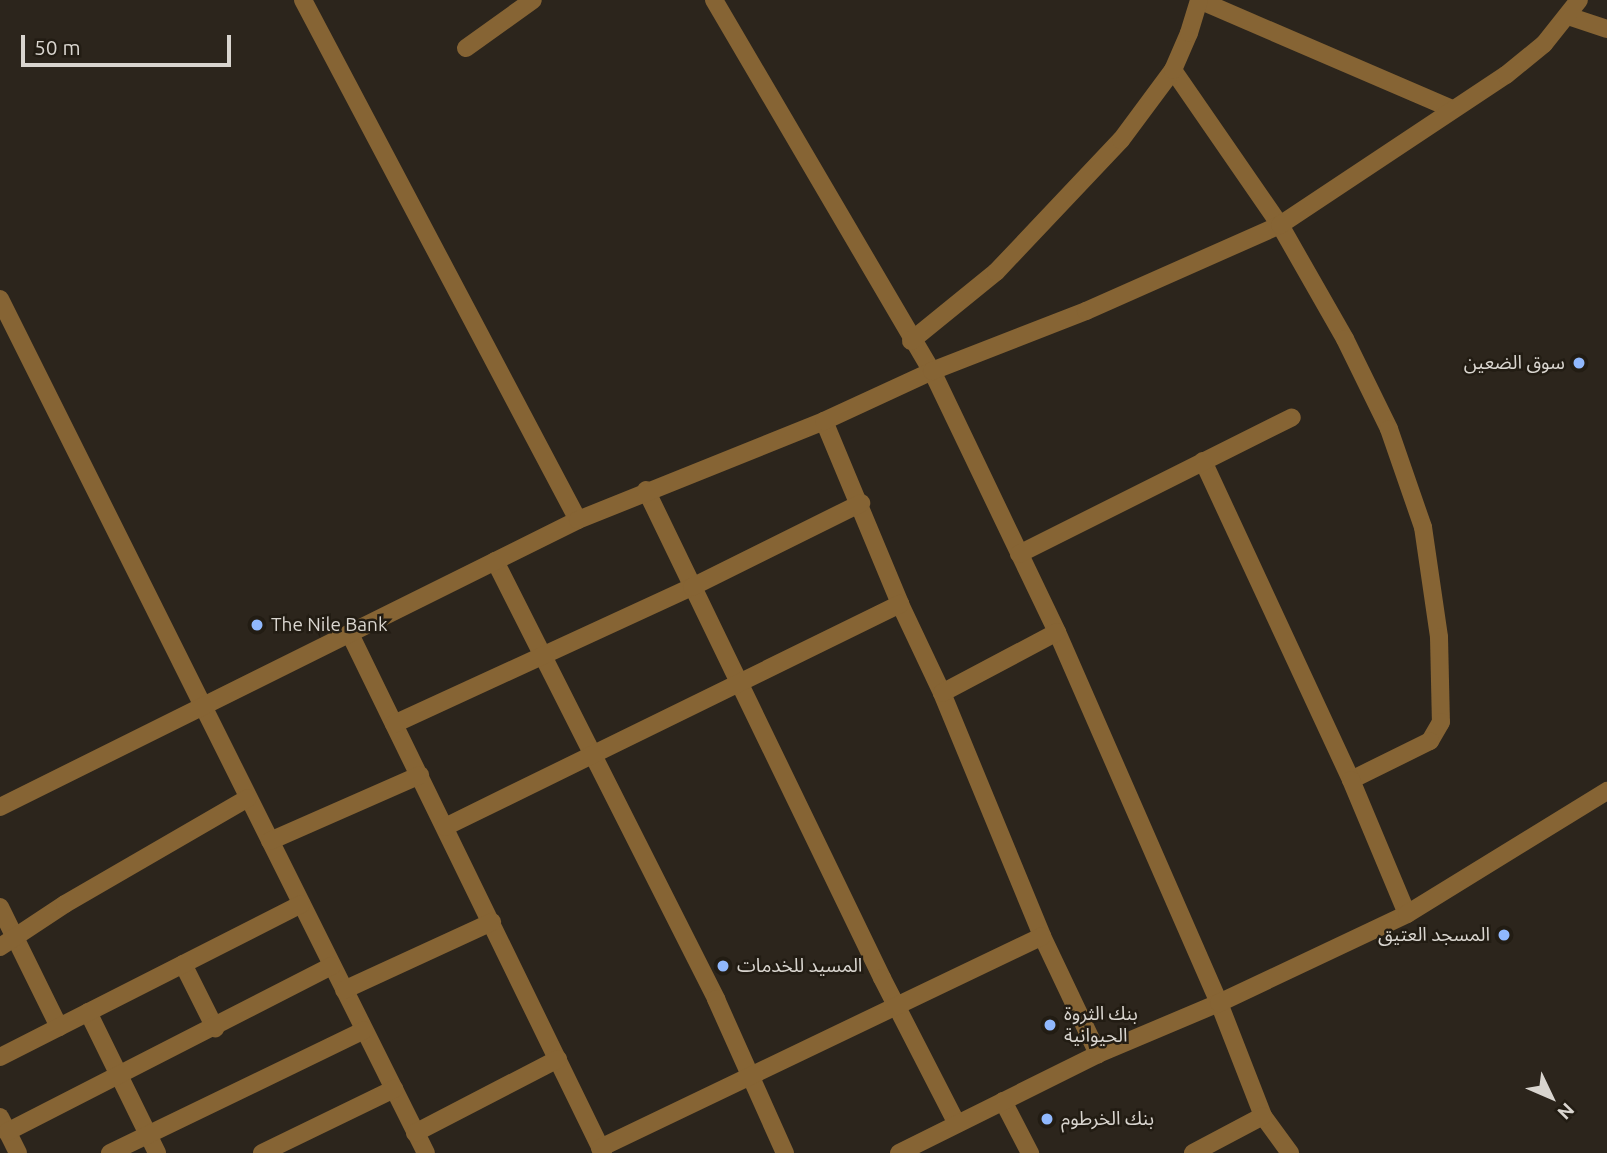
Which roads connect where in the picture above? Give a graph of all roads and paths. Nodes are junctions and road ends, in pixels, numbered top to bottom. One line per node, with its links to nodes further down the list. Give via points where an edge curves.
1 (303, 0): 20 (street)
2 (533, 0): 8 (street)
3 (714, 0): 13 (street)
4 (1199, 0): 9 (street); 10 (street)
5 (1579, 0): 6 (street)
6 (1568, 16): 7 (street); 10 (street, via 1544,44 1506,75)
7 (1607, 29)
8 (466, 48)
9 (1173, 70): 11 (street); 13 (street, via 1121,140 996,272)
10 (1452, 109): 11 (street)
11 (1280, 225): 14 (street, via 1086,311); 34 (street, via 1345,339 1389,429 1423,527 1440,637 1441,722 1430,741)
12 (0, 299): 30 (street)
13 (911, 341): 14 (street)
14 (932, 371): 16 (street); 21 (street)
15 (1292, 417): 17 (street)
16 (824, 421): 18 (street); 19 (street)
17 (1203, 461): 21 (street); 34 (street)
18 (646, 490): 20 (street); 23 (street)
19 (860, 503): 23 (street); 24 (street)
20 (578, 520): 22 (street)
21 (1019, 554): 25 (street)
22 (495, 561): 26 (street); 27 (street)
23 (692, 587): 27 (street); 28 (street)
24 (900, 604): 28 (street); 29 (street)
25 (1057, 632): 29 (street); 49 (street)
26 (350, 634): 30 (street); 31 (street)
27 (542, 654): 31 (street); 32 (street)
28 (736, 682): 32 (street); 50 (street)
29 (942, 692): 44 (street)
30 (204, 708): 36 (street); 37 (street)
31 (394, 724): 33 (street)
32 (592, 752): 38 (street, via 539,783); 59 (street)
33 (420, 775): 38 (street); 39 (street)
34 (1350, 780): 42 (street)
35 (1607, 791): 42 (street)
36 (248, 798): 39 (street); 45 (street)
37 (0, 807)
38 (445, 827): 43 (street)
39 (270, 842): 40 (street)
40 (302, 904): 46 (street); 47 (street)
41 (0, 907): 45 (street)
42 (1406, 914): 49 (street)
43 (492, 922): 48 (street); 57 (street)
44 (1042, 936): 50 (street); 55 (street)
45 (7, 942): 52 (street)
46 (183, 964): 51 (street); 53 (street)
47 (332, 966): 48 (street); 53 (street)
48 (344, 990): 54 (street)
49 (1219, 1003): 55 (street); 62 (street)
50 (895, 1006): 59 (street); 63 (street)
51 (88, 1012): 52 (street); 58 (street)
52 (59, 1027): 56 (street)
53 (215, 1028): 58 (street)
54 (364, 1030): 60 (street); 65 (street)
55 (1098, 1054): 61 (street)
56 (0, 1057)
57 (558, 1059): 66 (street); 67 (street)
58 (119, 1075): 64 (street); 65 (street)
59 (750, 1076): 67 (street); 72 (street)
60 (394, 1089): 66 (street); 71 (street)
61 (1003, 1101): 63 (street); 74 (street)
62 (1263, 1116): 75 (street); 76 (street)
63 (957, 1124): 73 (street)
64 (4, 1125): 68 (street)
65 (148, 1135): 69 (street); 70 (street)
66 (418, 1146)
67 (601, 1151)
68 (18, 1153)
69 (110, 1153)
70 (157, 1153)
71 (262, 1153)
72 (785, 1153)
73 (899, 1153)
74 (1030, 1153)
75 (1193, 1153)
76 (1290, 1153)

